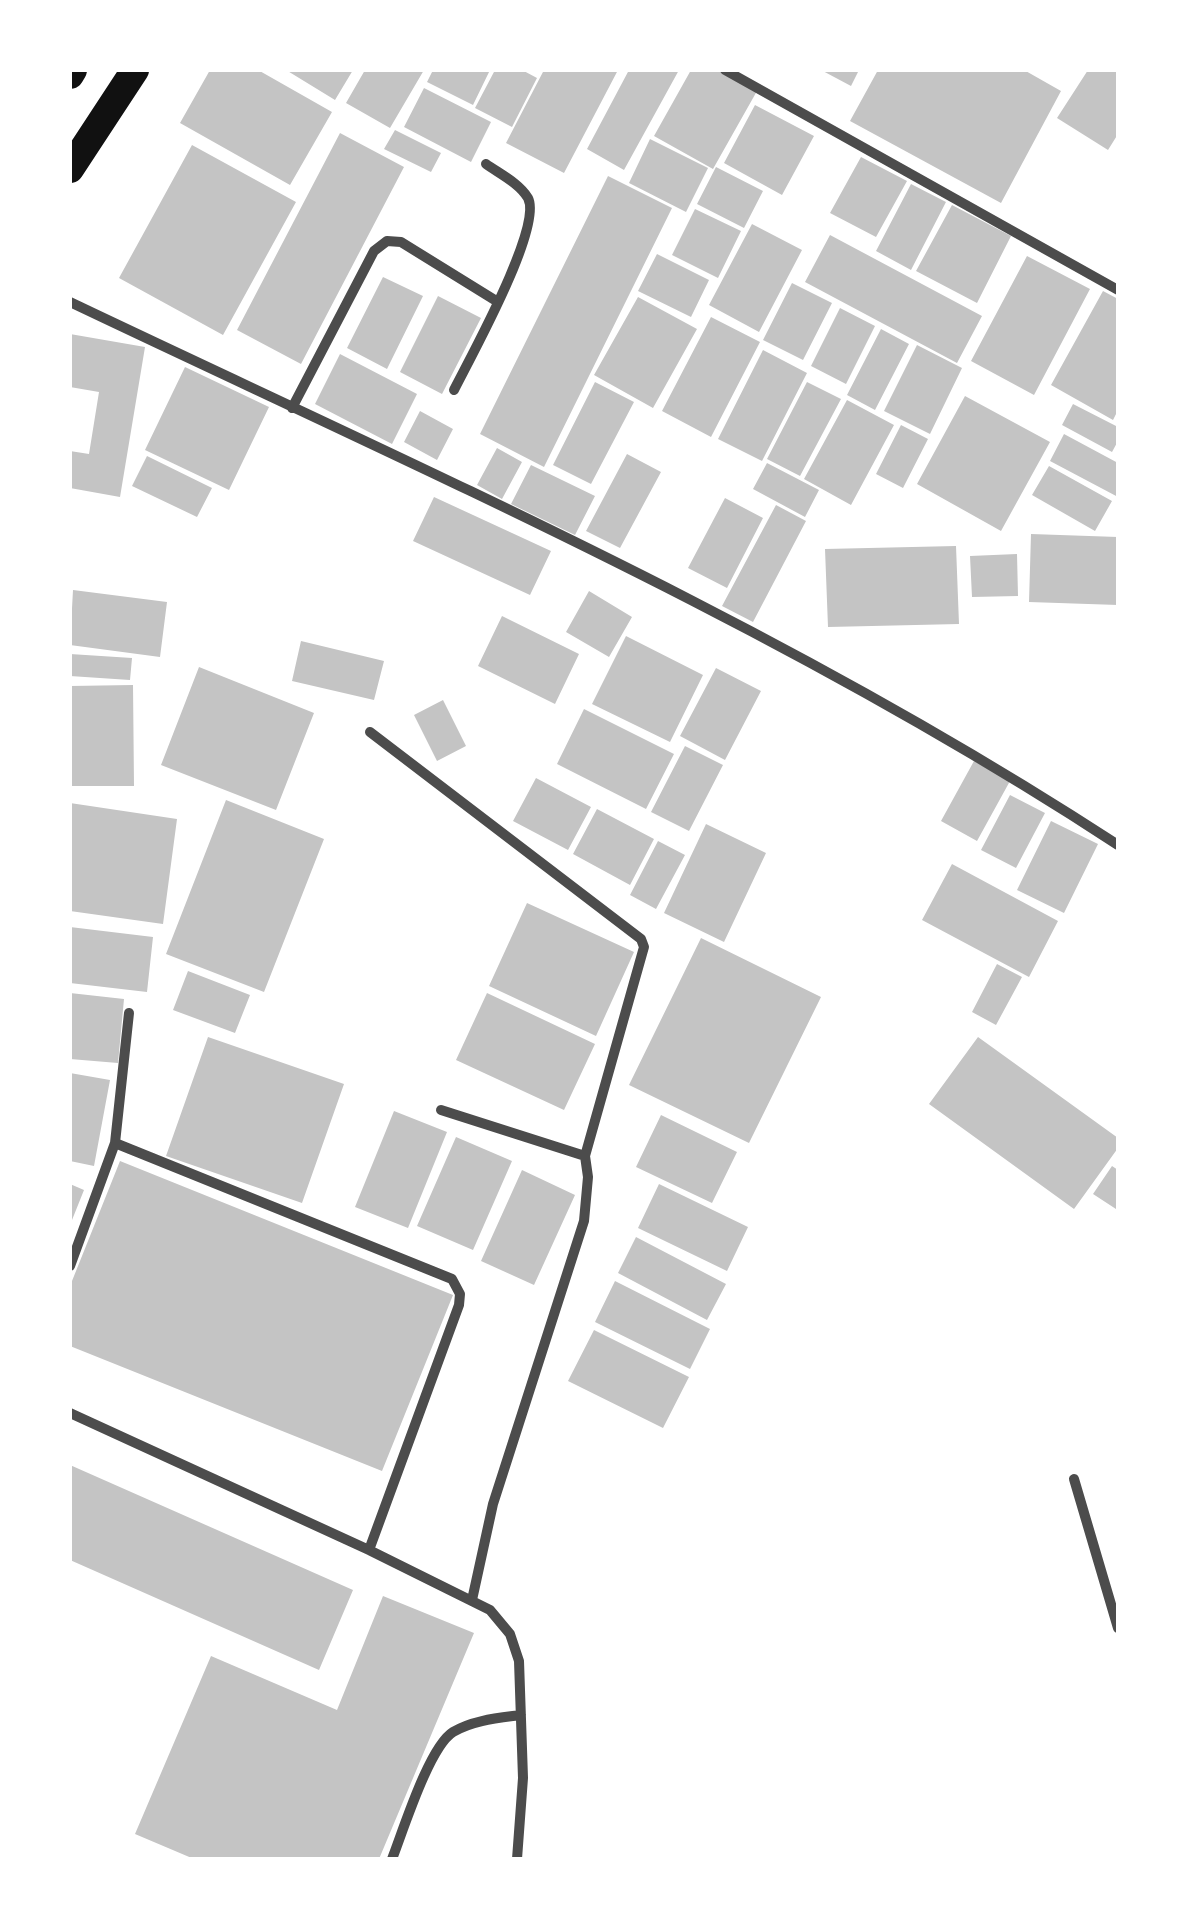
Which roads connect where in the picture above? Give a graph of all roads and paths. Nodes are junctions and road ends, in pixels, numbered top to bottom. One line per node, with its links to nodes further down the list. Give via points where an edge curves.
1 (136, 70): 4 (highway)
2 (725, 70): 5 (street)
3 (486, 164): 7 (street, via 519,188 531,212)
4 (70, 170)
5 (1118, 290)
6 (70, 302): 9 (street)
7 (498, 302): 8 (street); 9 (street, via 401,242 387,241 374,251)
8 (454, 390)
9 (292, 408): 11 (street, via 653,578 1020,781)
10 (370, 732): 15 (street, via 641,940 644,952)
11 (1118, 845)
12 (129, 1013): 14 (street)
13 (440, 1110): 15 (street)
14 (115, 1143): 16 (street); 19 (street, via 458,1286 459,1305)
15 (585, 1156): 20 (street, via 584,1221 493,1504)
16 (70, 1266)
17 (70, 1413): 19 (street)
18 (1074, 1479): 21 (street)
19 (369, 1550): 20 (street)
20 (472, 1600): 22 (street, via 490,1610 514,1644)
21 (1118, 1628)
22 (521, 1715): 23 (street, via 450,1733 422,1781); 24 (street)
23 (392, 1859)
24 (517, 1859)

